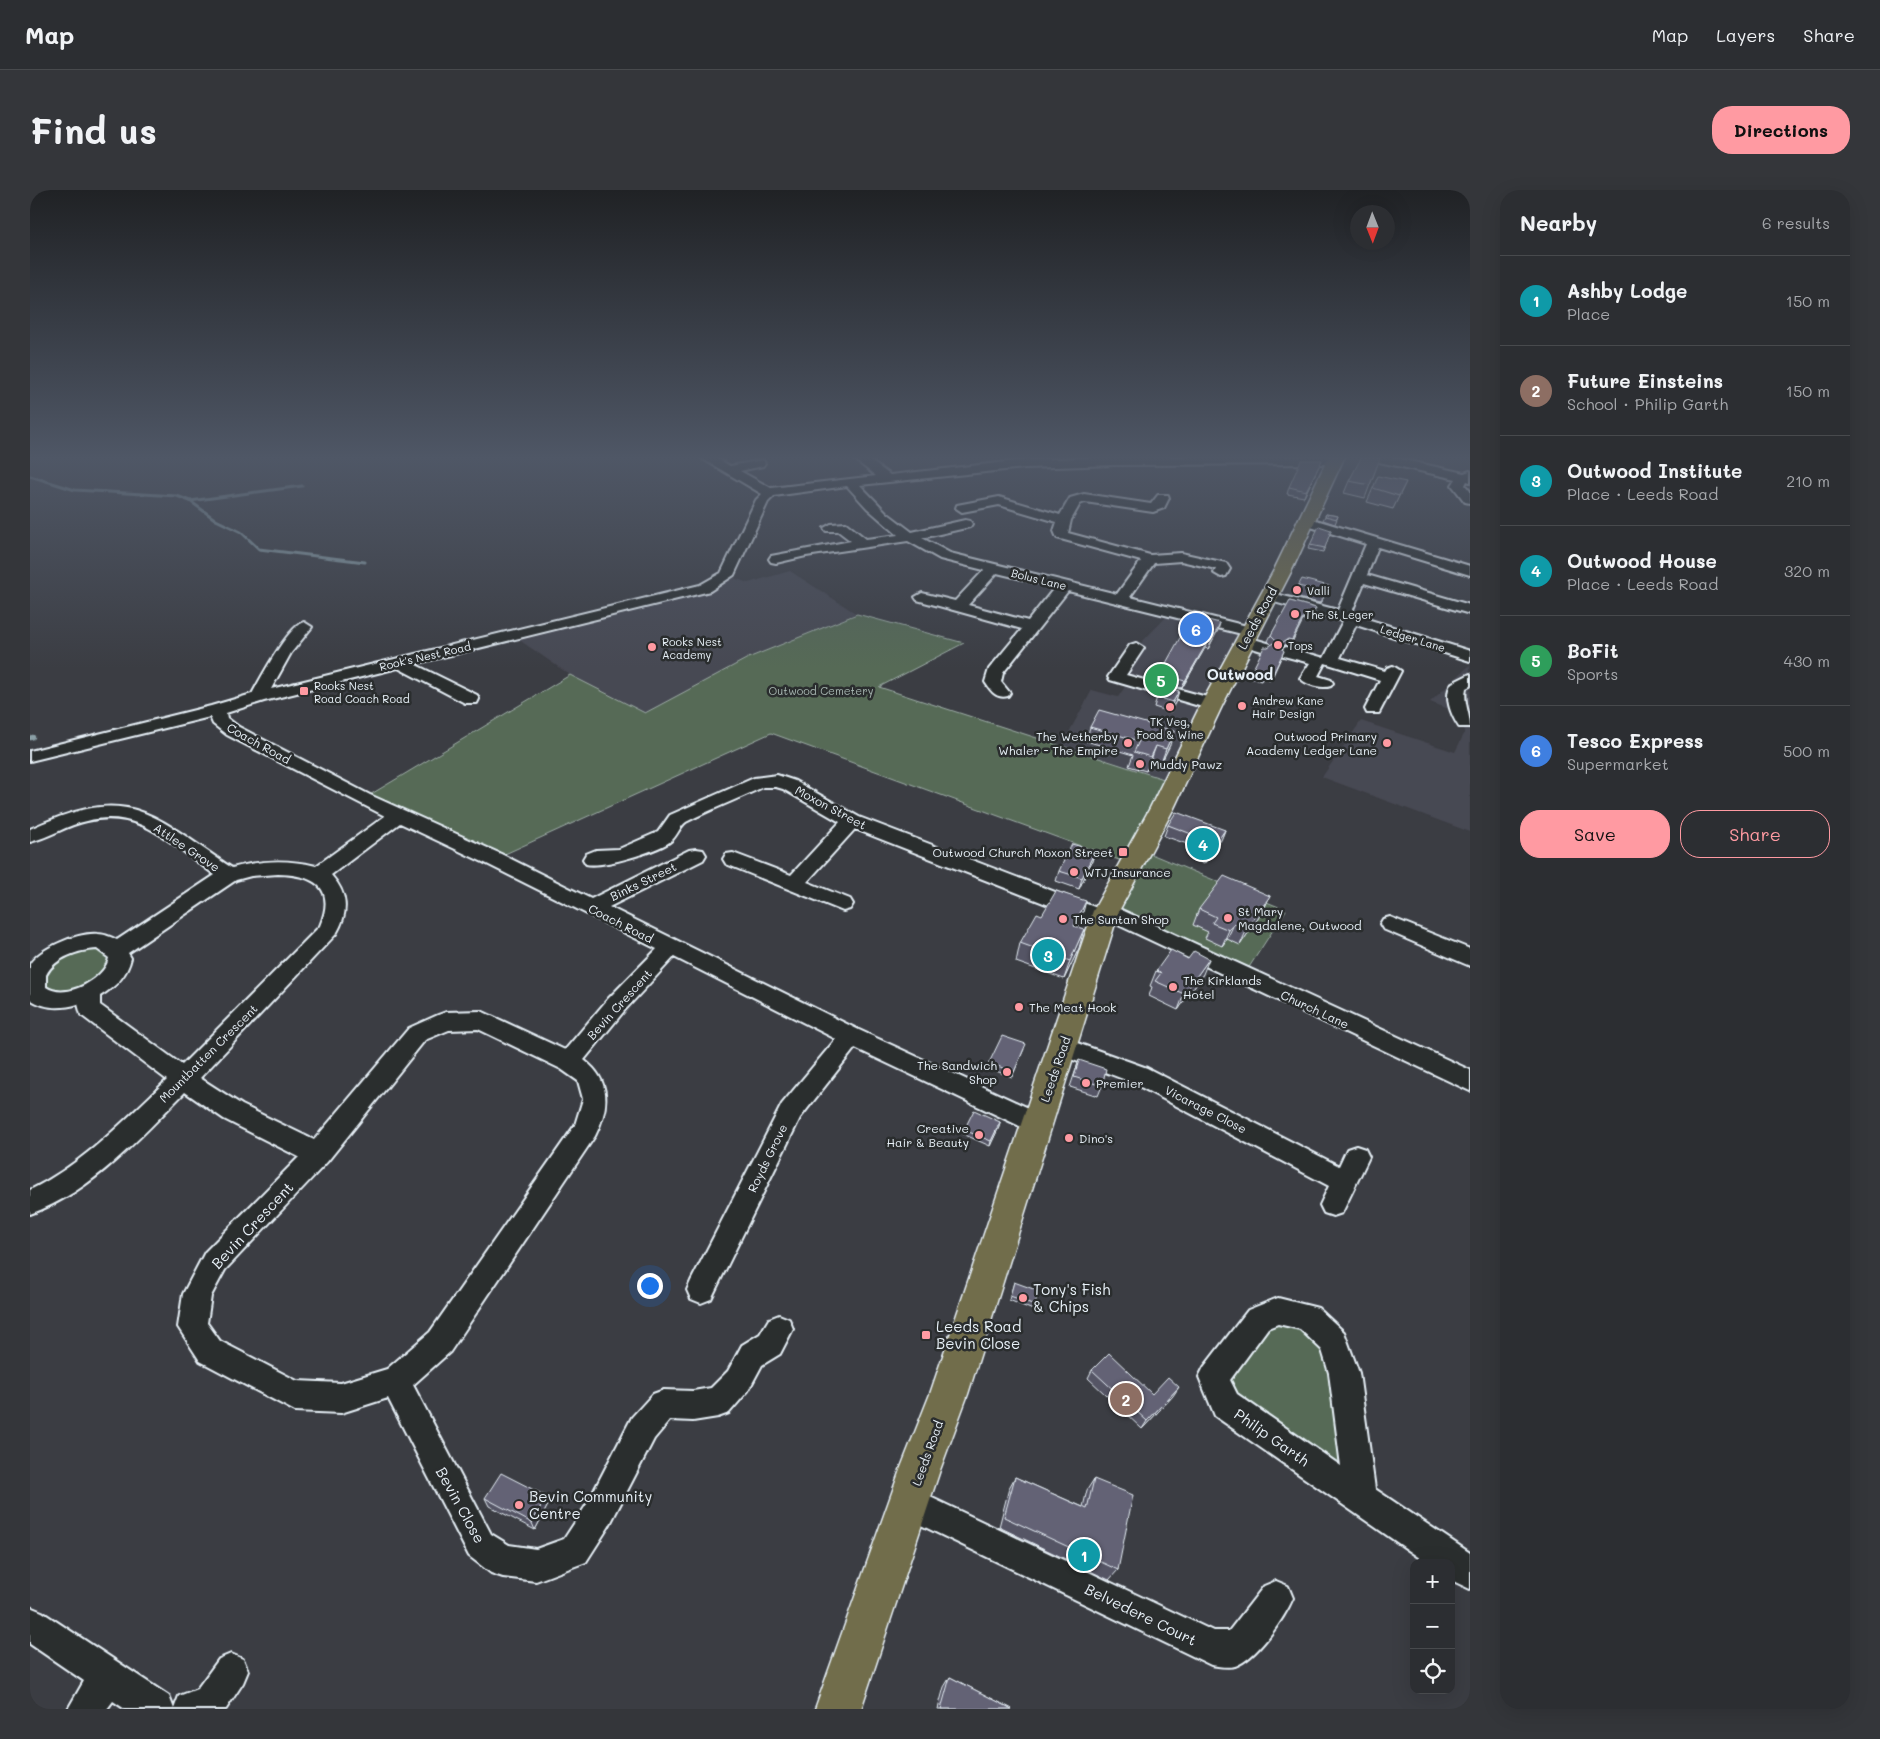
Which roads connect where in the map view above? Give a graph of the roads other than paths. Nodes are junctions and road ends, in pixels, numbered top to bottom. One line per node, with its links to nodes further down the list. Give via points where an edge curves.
1 (749, 527): 32 (street, Rook's Nest Road, via 727,575 705,588)
2 (837, 527): 9 (street)
3 (842, 527): 12 (street)
4 (896, 527): 10 (street, Bolus Lane)
5 (953, 527): 10 (street)
6 (1062, 527): 14 (street, via 1062,535 1070,538)
7 (1303, 527): 20 (main road, Leeds Road)
8 (1325, 527): 11 (street)
9 (831, 528)
10 (909, 537): 12 (street); 15 (street, Bolus Lane, via 945,556)
11 (1373, 542): 16 (street); 18 (street)
12 (863, 544): 13 (street)
13 (776, 559)
14 (1150, 559): 17 (street, via 1181,557 1221,566); 22 (street)
15 (994, 568): 19 (street, Bolus Lane); 23 (street)
16 (1470, 571)
17 (1221, 573)
18 (1358, 577): 24 (street); 25 (street)
19 (1065, 585): 22 (street, Bolus Lane); 27 (street)
20 (1268, 596): 25 (street, Ledger Lane); 28 (main road, Leeds Road)
21 (922, 597): 23 (street)
22 (1121, 599): 28 (street, Bolus Lane)
23 (958, 607): 27 (street)
24 (1470, 610)
25 (1347, 617): 31 (street, Ledger Lane); 39 (street, via 1331,660 1391,674)
26 (304, 627): 36 (street, via 284,652)
27 (1031, 627): 35 (street, via 995,672 993,682)
28 (1253, 640): 38 (main road, Leeds Road)
29 (1136, 648): 38 (street, via 1116,677)
30 (1286, 652): 34 (street, via 1319,662 1308,678)
31 (1470, 656)
32 (399, 662): 36 (street, Rook's Nest Road); 37 (street)
33 (1470, 679): 41 (street, via 1458,686 1456,693 1455,705)
34 (1325, 684)
35 (1002, 692)
36 (258, 697): 40 (street, Rook's Nest Road)
37 (471, 699)
38 (1212, 704): 54 (main road, Leeds Road)
39 (1373, 709)
40 (217, 710): 42 (street, Rook's Nest Road); 43 (street, Coach Road, via 219,720 233,731)
41 (1465, 723)
42 (30, 756)
43 (398, 816): 49 (street); 53 (street, Coach Road, via 494,859)
44 (852, 821): 47 (street, Moxon Street, via 788,785 777,781 760,782 676,819 665,836 621,855 603,855); 51 (street); 54 (street, Moxon Street)
45 (30, 836): 50 (street, Attlee Grove, via 92,813 121,812 146,819)
46 (696, 856): 53 (street, Binks Street)
47 (593, 859)
48 (733, 859): 51 (street)
49 (318, 874): 50 (street, via 278,866); 65 (street, Mountbatten Crescent, via 333,890 336,912 329,929)
50 (229, 875): 57 (street)
51 (794, 884): 52 (street)
52 (843, 904)
53 (590, 908): 56 (street, Coach Road)
54 (1105, 915): 63 (main road, Leeds Road); 66 (street, Church Lane)
55 (1390, 924): 58 (street)
56 (670, 948): 62 (street, Coach Road); 64 (street, Bevin Crescent, via 616,1005)
57 (117, 950): 59 (street, via 108,944 83,942); 60 (street, via 120,958 114,974)
58 (1470, 958)
59 (37, 959): 61 (street)
60 (89, 993): 61 (street, via 60,1000); 65 (street, via 89,1009)
61 (34, 996)
62 (851, 1036): 67 (street, Coach Road); 73 (street, Royds Grove, via 791,1111)
63 (1063, 1047): 67 (main road, Leeds Road); 70 (street, Vicarage Close, via 1140,1075)
64 (569, 1062): 68 (street, Bevin Crescent, via 481,1020 446,1021 417,1034); 75 (street, Bevin Crescent, via 588,1076 595,1100 586,1129 440,1342)
65 (183, 1079): 68 (street, via 233,1112); 71 (street, Mountbatten Crescent, via 90,1168 53,1193)
66 (1470, 1081)
67 (1037, 1123): 77 (main road, Leeds Road, via 949,1394)
68 (318, 1154): 75 (street, Bevin Crescent, via 215,1261 197,1294 192,1327 210,1352 295,1396 341,1398)
69 (1356, 1157): 70 (street)
70 (1344, 1181): 72 (street)
71 (30, 1203)
72 (1333, 1205)
73 (701, 1290)
74 (779, 1329): 75 (street, Bevin Close, via 770,1344 752,1355 738,1382 718,1402 693,1406 664,1404 644,1428 598,1515 575,1550 536,1565 503,1562 480,1545)
75 (395, 1381)
76 (1361, 1499): 76 (street, Philip Garth, via 1226,1405 1214,1377 1258,1319 1278,1311 1308,1317 1334,1342 1344,1373); 78 (street, Philip Garth)
77 (909, 1503): 79 (street, Belvedere Court, via 1211,1648 1232,1650); 86 (main road, Leeds Road)
78 (1470, 1573)
79 (1276, 1598)
80 (30, 1624): 82 (street)
81 (231, 1671): 85 (street, via 209,1703)
82 (108, 1677): 83 (street); 84 (street)
83 (86, 1709)
84 (156, 1709)
85 (192, 1709)
86 (838, 1709)

